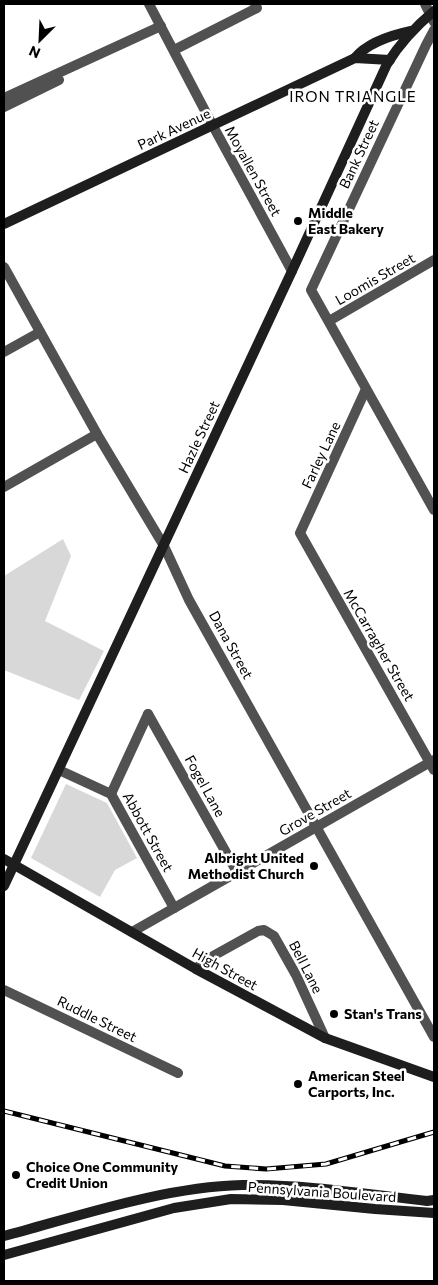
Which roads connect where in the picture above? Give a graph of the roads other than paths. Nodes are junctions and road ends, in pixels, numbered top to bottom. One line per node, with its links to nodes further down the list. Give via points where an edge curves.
1 (149, 4): 5 (street, Moyallen Street)
2 (255, 4): 9 (street, via 257,8)
3 (425, 4): 4 (street)
4 (433, 15): 7 (main road, Hazle Street)
5 (161, 26): 8 (street); 9 (street, Moyallen Street)
6 (434, 30): 19 (street, Bank Street, via 311,290)
7 (411, 31): 10 (main road, Park Avenue, via 364,49); 11 (main road, Hazle Street)
8 (130, 41): 12 (street); 13 (street, via 123,49)
9 (174, 50): 14 (street, Moyallen Street)
10 (356, 58): 11 (main road); 14 (main road, Park Avenue)
11 (390, 60): 18 (main road, Hazle Street)
12 (4, 98)
13 (4, 107)
14 (213, 126): 15 (main road, Park Avenue); 18 (street, Moyallen Street)
15 (4, 224)
16 (434, 261): 19 (street, Loomis Street)
17 (4, 267): 20 (street, Dana Street)
18 (292, 271): 27 (main road, Hazle Street)
19 (329, 321): 22 (street)
20 (40, 332): 21 (street); 23 (street, Dana Street)
21 (4, 352)
22 (366, 389): 25 (street); 26 (street, Farley Lane)
23 (97, 434): 24 (street); 27 (street, Dana Street)
24 (4, 487)
25 (434, 510)
26 (300, 533): 28 (street, McCarragher Street)
27 (164, 546): 29 (main road, Hazle Street); 31 (street, Dana Street, via 189,600)
28 (433, 764): 31 (street, Grove Street)
29 (59, 770): 30 (street, Abbott Street); 32 (main road, Hazle Street)
30 (111, 794): 33 (street, Fogel Lane, via 148,714); 35 (street, Abbott Street)
31 (317, 827): 33 (street, Grove Street); 39 (street, Dana Street)
32 (8, 861): 34 (main road, Hazle Street); 36 (main road, High Street)
33 (237, 872): 35 (street, Grove Street)
34 (4, 886)
35 (174, 908): 36 (street, Grove Street)
36 (132, 932): 37 (main road, High Street)
37 (196, 969): 40 (main road, High Street); 40 (street, Bell Lane, via 204,961 264,930 274,936)
38 (4, 990): 41 (street, Ruddle Street)
39 (434, 1037)
40 (325, 1038): 42 (main road, High Street)
41 (178, 1073)
42 (434, 1077)
43 (434, 1200): 45 (main road, Pennsylvania Boulevard, via 240,1185 192,1190 126,1203)
44 (434, 1213): 46 (main road, Pennsylvania Boulevard, via 282,1200 231,1200 174,1208)
45 (4, 1236)
46 (4, 1255)

